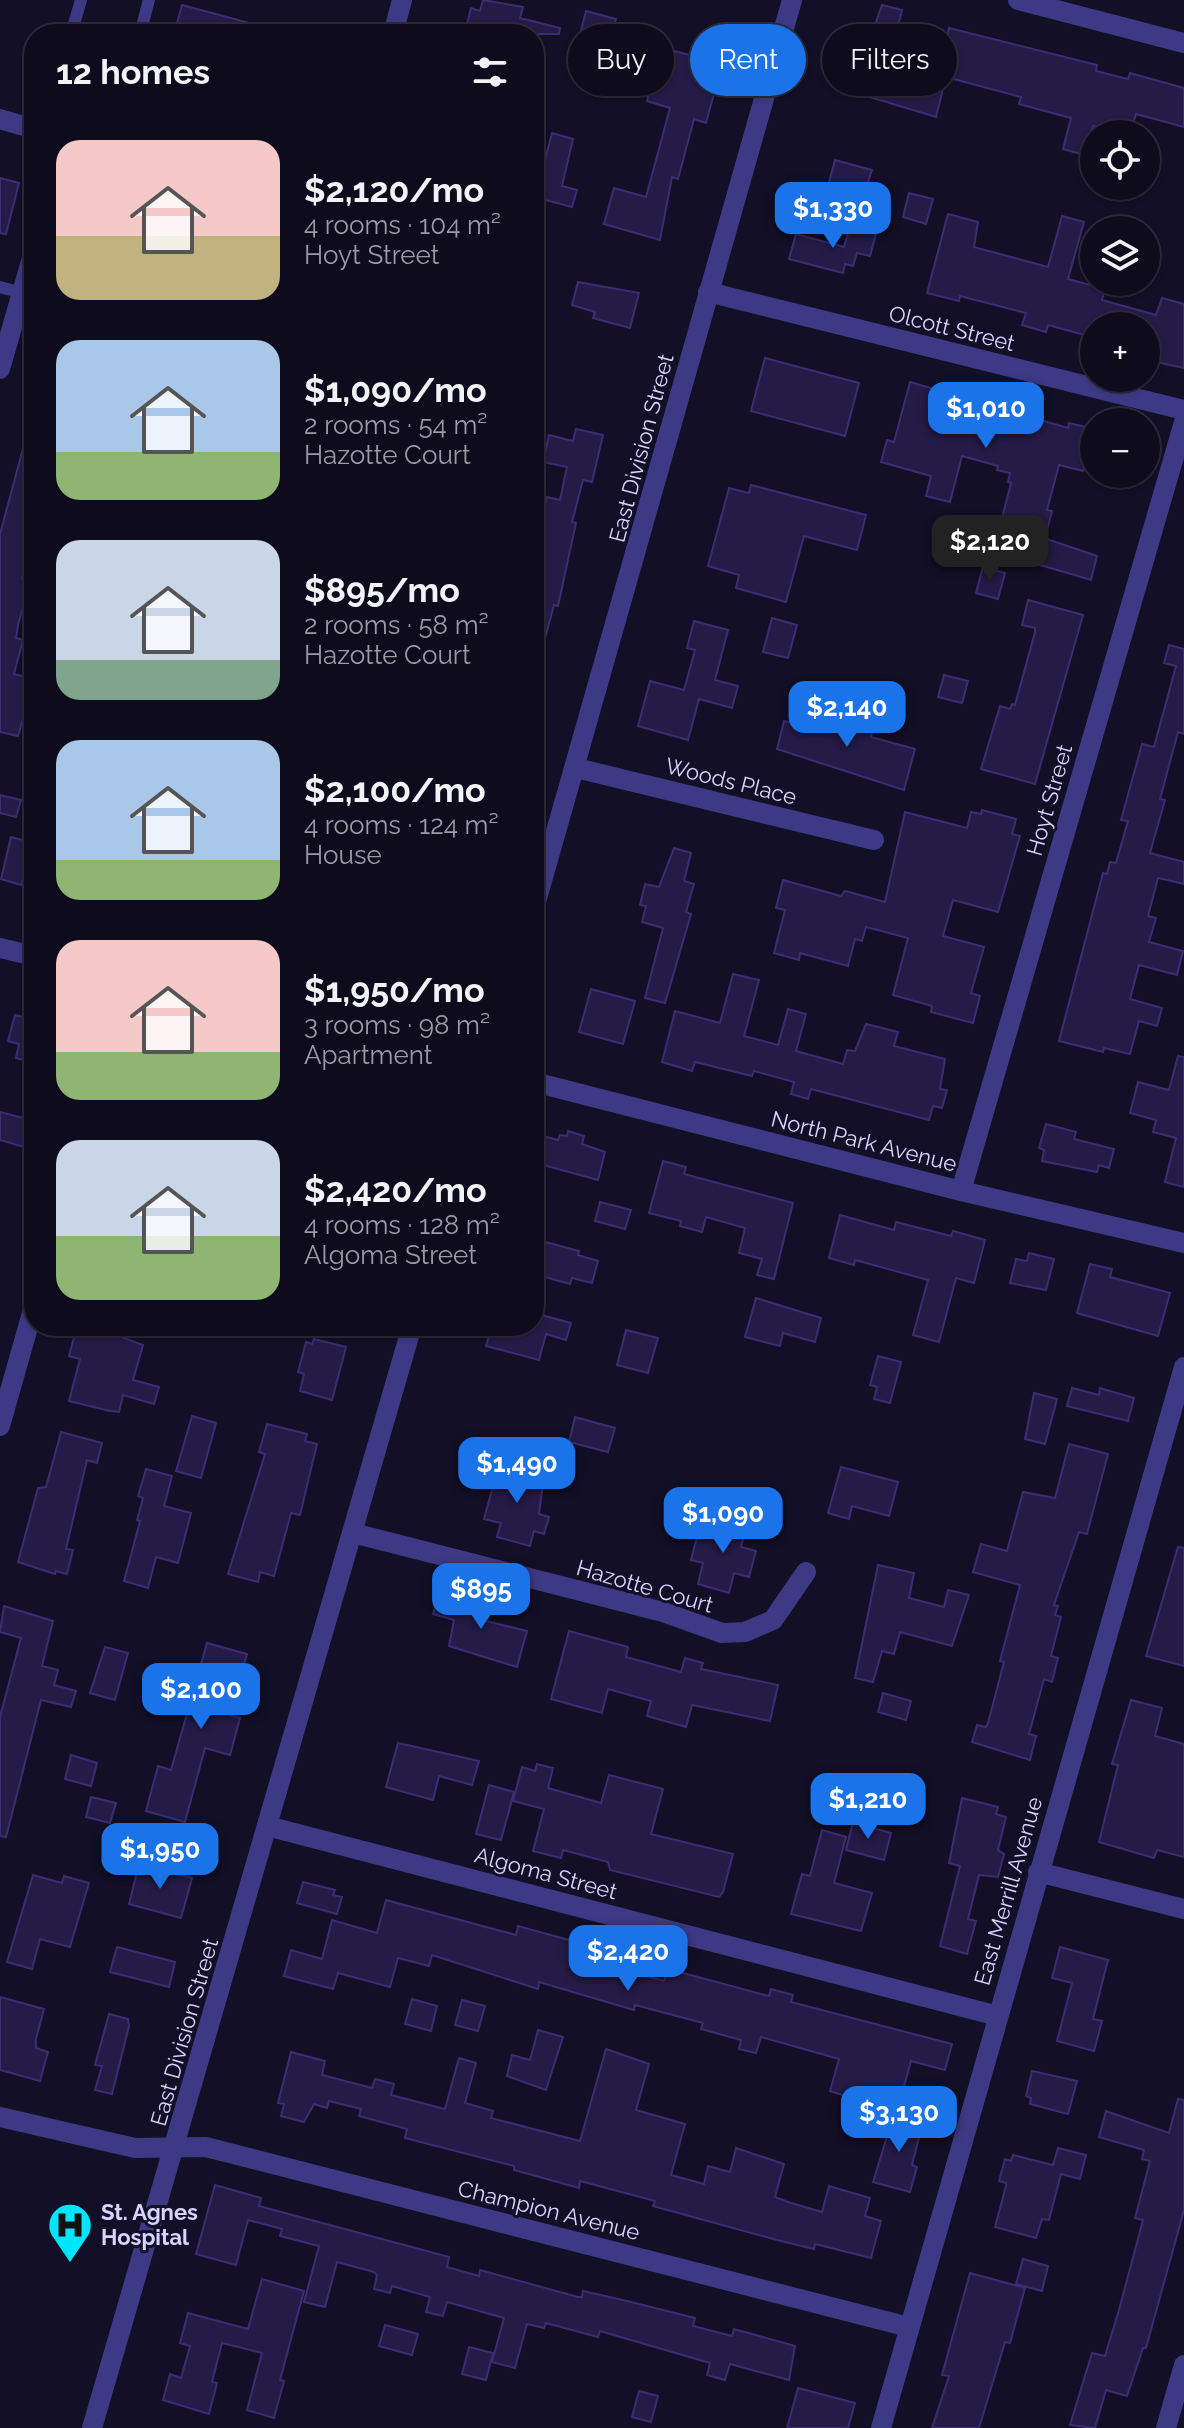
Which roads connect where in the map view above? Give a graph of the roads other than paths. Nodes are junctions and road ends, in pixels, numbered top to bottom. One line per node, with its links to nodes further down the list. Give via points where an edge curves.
1 (81, 0): 6 (lane)
2 (149, 0): 7 (lane)
3 (402, 0): 8 (street)
4 (792, 0): 14 (street, East Division Street)
5 (1018, 0): 9 (street)
6 (74, 24)
7 (143, 24)
8 (396, 24)
9 (1184, 43)
10 (0, 119): 11 (street)
11 (24, 126)
12 (24, 286): 15 (street)
13 (0, 287): 15 (lane)
14 (708, 292): 17 (street, Olcott Street); 19 (street, East Division Street)
15 (22, 293): 16 (street)
16 (0, 369)
17 (1184, 410)
18 (1184, 422): 25 (street, Hoyt Street)
19 (576, 768): 20 (street, Woods Place); 21 (street, East Division Street)
20 (874, 840)
21 (544, 875)
22 (0, 948): 23 (street)
23 (24, 954)
24 (544, 1085): 25 (street, North Park Avenue)
25 (961, 1191): 26 (street, North Park Avenue)
26 (1184, 1243)
27 (26, 1336): 30 (street)
28 (409, 1336): 31 (street, East Division Street)
29 (1184, 1367): 34 (street, East Merrill Avenue)
30 (0, 1426)
31 (353, 1533): 32 (street, Hazotte Court, via 663,1612 722,1633 745,1632 773,1620); 33 (street, East Division Street)
32 (806, 1572)
33 (267, 1826): 36 (street, Algoma Street); 38 (street, East Division Street)
34 (1038, 1872): 35 (street); 36 (street, East Merrill Avenue)
35 (1184, 1909)
36 (998, 2016): 39 (street, East Merrill Avenue)
37 (0, 2117): 38 (street, Champion Avenue, via 135,2148)
38 (176, 2146): 39 (street, Champion Avenue, via 222,2150); 41 (street, East Division Street)
39 (909, 2327): 42 (street, East Merrill Avenue)
40 (1184, 2365): 43 (street)
41 (92, 2428)
42 (881, 2428)
43 (1166, 2428)

